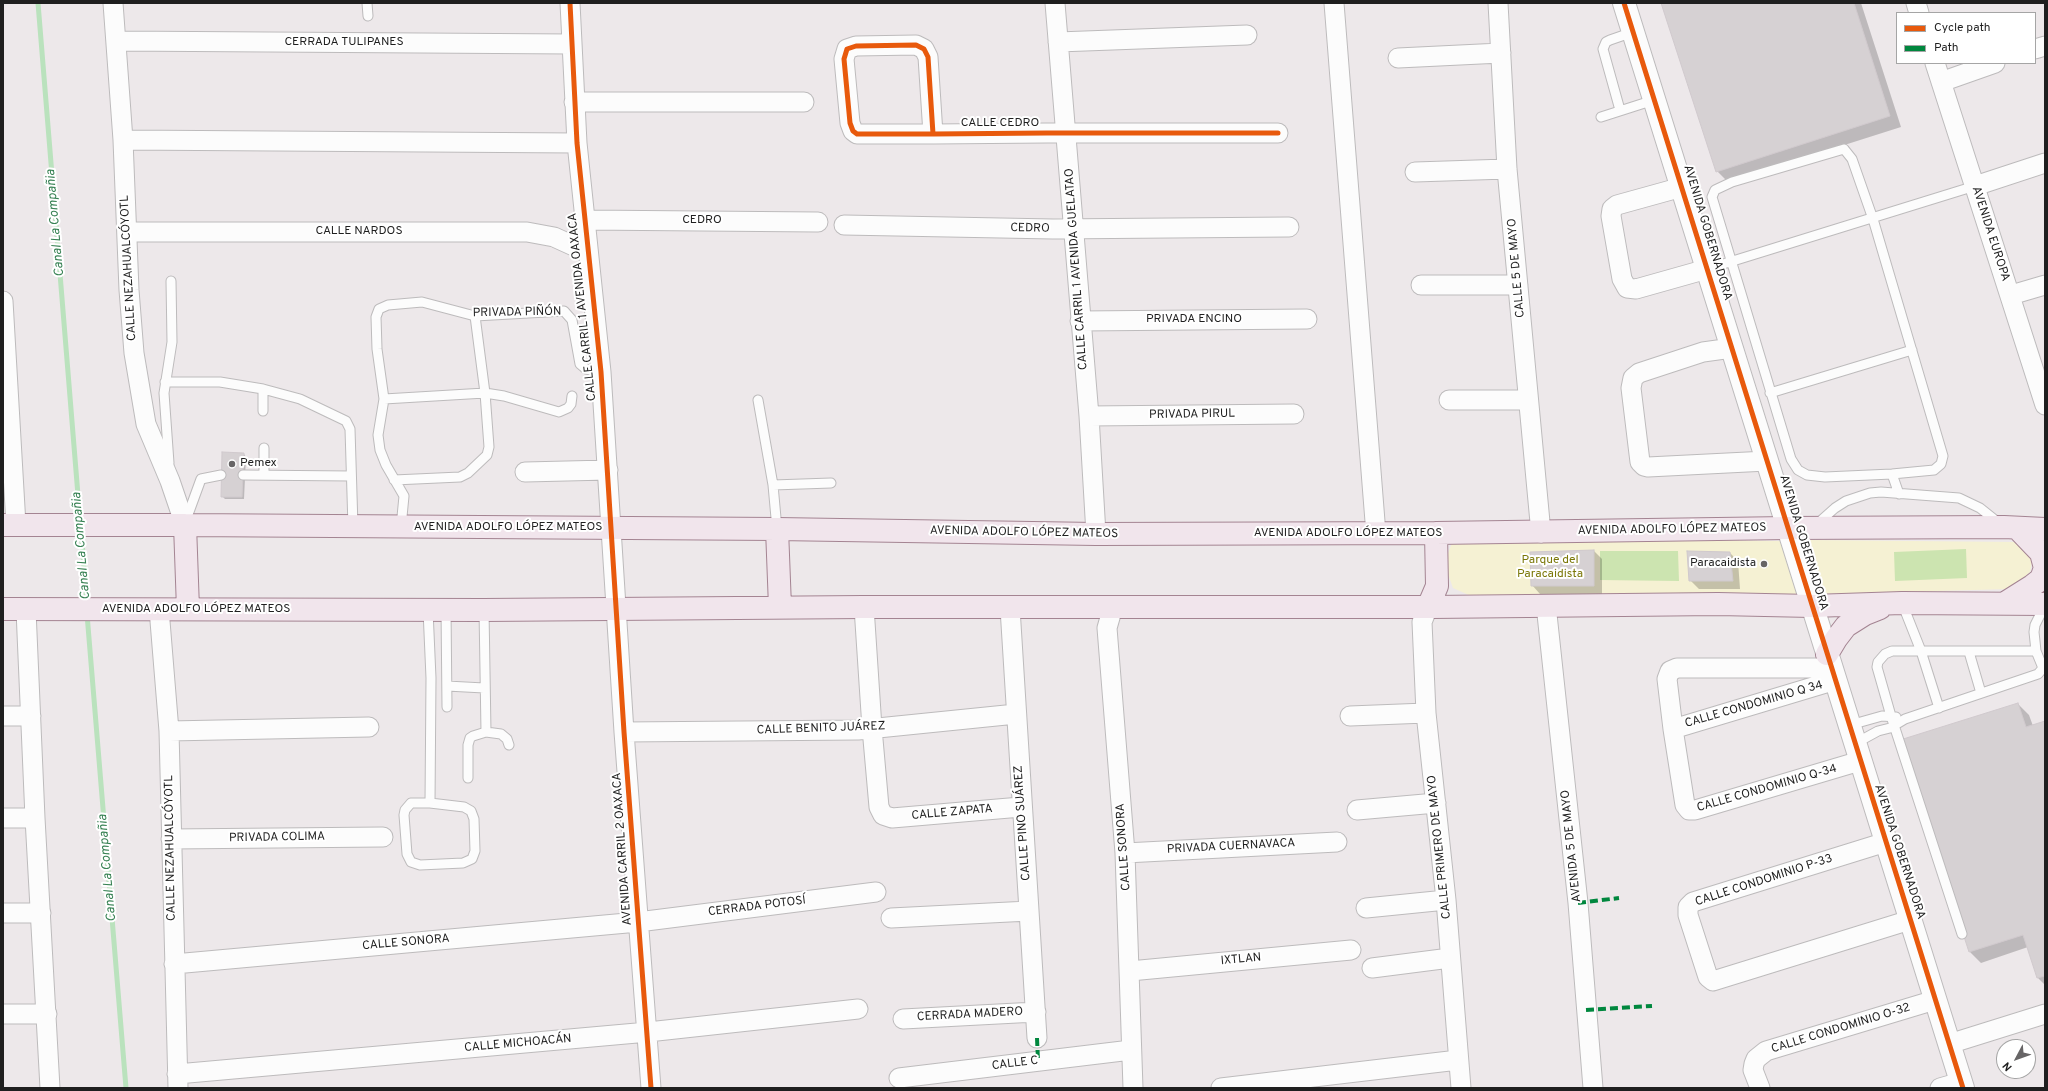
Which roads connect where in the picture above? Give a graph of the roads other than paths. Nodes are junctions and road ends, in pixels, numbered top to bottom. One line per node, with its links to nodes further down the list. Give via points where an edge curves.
1 (113, 3): 12 (street, CALLE NEZAHUALCÓYOTL)
2 (367, 3): 9 (lane)
3 (570, 3): 4 (street); 14 (street, CALLE CARRIL 1 AVENIDA OAXACA)
4 (580, 3)
5 (1055, 3): 13 (street, CALLE CARRIL 1 AVENIDA GUELATAO)
6 (1334, 3): 97 (street)
7 (1498, 3): 15 (street, CALLE 5 DE MAYO)
8 (1624, 3): 10 (street, AVENIDA GOBERNADORA)
9 (368, 16)
10 (1633, 32): 20 (street, AVENIDA GOBERNADORA); 23 (lane, via 1606,42 1603,49)
11 (1247, 35): 13 (street)
12 (117, 41): 14 (street, CERRADA TULIPANES); 28 (street, CALLE NEZAHUALCÓYOTL)
13 (1058, 42): 25 (street, CALLE CARRIL 1 AVENIDA GUELATAO)
14 (572, 44): 21 (street, CALLE CARRIL 1 AVENIDA OAXACA)
15 (1501, 53): 16 (street); 31 (street, CALLE 5 DE MAYO)
16 (1398, 58)
17 (1935, 64): 19 (street, AVENIDA EUROPA)
18 (1992, 64): 19 (street)
19 (1941, 82): 33 (street, AVENIDA EUROPA)
20 (1654, 100): 23 (lane); 34 (street, AVENIDA GOBERNADORA)
21 (574, 102): 22 (street); 29 (street, CALLE CARRIL 1 AVENIDA OAXACA)
22 (804, 102)
23 (1620, 110): 24 (lane)
24 (1601, 117)
25 (1067, 133): 26 (street, CALLE CEDRO); 27 (street, CALLE CEDRO); 40 (street, CALLE CARRIL 1 AVENIDA GUELATAO)
26 (1278, 133)
27 (933, 134): 27 (street, CALLE CEDRO, via 928,57 924,49 916,45 856,46 847,49 844,59 853,131 862,134)
28 (123, 140): 29 (street); 41 (street, CALLE NEZAHUALCÓYOTL)
29 (577, 143): 36 (street, CALLE CARRIL 1 AVENIDA OAXACA)
30 (2045, 164): 33 (street)
31 (1507, 169): 32 (street); 47 (street, CALLE 5 DE MAYO)
32 (1415, 172)
33 (1975, 186): 35 (lane); 49 (street, AVENIDA EUROPA)
34 (1682, 187): 44 (street, AVENIDA GOBERNADORA); 44 (street, via 1617,205 1612,209 1622,279 1627,288 1636,289)
35 (1873, 219): 43 (lane); 43 (lane, via 1852,158 1844,149 1761,172 1718,188 1712,194); 55 (lane)
36 (585, 220): 37 (street, CEDRO); 42 (street, CALLE CARRIL 1 AVENIDA OAXACA)
37 (818, 222)
38 (844, 226): 40 (street, CEDRO)
39 (1290, 228): 40 (street, CEDRO)
40 (1073, 229): 53 (street, CALLE CARRIL 1 AVENIDA GUELATAO)
41 (127, 232): 42 (street, CALLE NARDOS, via 527,232 554,236); 81 (street, CALLE NEZAHUALCÓYOTL, via 134,353 146,424)
42 (587, 252): 56 (street, CALLE CARRIL 1 AVENIDA OAXACA)
43 (1732, 262): 44 (lane); 60 (lane)
44 (1707, 269): 54 (street, AVENIDA GOBERNADORA)
45 (171, 281): 57 (lane, via 172,342)
46 (1421, 285): 47 (street)
47 (1518, 285): 65 (street, CALLE 5 DE MAYO)
48 (2045, 285): 49 (street)
49 (2011, 295): 66 (street, AVENIDA EUROPA)
50 (3, 308): 70 (street)
51 (475, 316): 56 (lane, PRIVADA PIÑÓN, via 564,311 572,320 580,364 586,369); 59 (lane); 62 (lane, PRIVADA PIÑÓN, via 422,302 388,305 379,309 376,317 377,349)
52 (1307, 319): 53 (street, PRIVADA ENCINO)
53 (1080, 321): 69 (street, CALLE CARRIL 1 AVENIDA GUELATAO)
54 (1732, 348): 72 (street, AVENIDA GOBERNADORA); 72 (street, via 1703,352 1636,376 1631,388 1640,462 1648,467)
55 (1912, 350): 60 (lane); 75 (lane, via 1943,460 1934,470)
56 (601, 372): 73 (street, CALLE CARRIL 1 AVENIDA OAXACA)
57 (165, 382): 58 (lane, via 220,382); 81 (lane, via 164,406)
58 (263, 389): 67 (lane); 79 (lane, via 300,399 346,421 350,430)
59 (485, 393): 61 (lane, via 559,412 568,408); 62 (lane); 80 (lane, via 489,447 488,455 483,460 460,477)
60 (1770, 393): 75 (lane, via 1791,459 1802,474 1825,477)
61 (572, 396)
62 (384, 399): 80 (lane, PRIVADA PIÑÓN, via 378,435 386,465)
63 (758, 400): 83 (lane)
64 (1449, 400): 65 (street)
65 (1528, 400): 95 (street, CALLE 5 DE MAYO)
66 (2045, 405)
67 (263, 411)
68 (1294, 414): 69 (street, PRIVADA PIRUL)
69 (1089, 416): 96 (street, CALLE CARRIL 1 AVENIDA GUELATAO)
70 (7, 424): 86 (street)
71 (264, 448): 78 (lane)
72 (1767, 461): 90 (street, AVENIDA GOBERNADORA)
73 (608, 470): 74 (street); 89 (street, CALLE CARRIL 1 AVENIDA OAXACA)
74 (525, 472)
75 (1892, 474): 84 (lane)
76 (221, 475): 85 (lane, via 204,477 198,482)
77 (243, 475): 78 (lane)
78 (264, 475): 79 (lane)
79 (351, 476): 87 (lane)
80 (394, 480): 88 (lane, PRIVADA PIÑÓN, via 404,502)
81 (170, 481): 85 (street, CALLE NEZAHUALCÓYOTL)
82 (831, 483): 83 (lane)
83 (773, 485): 92 (lane)
84 (1899, 494): 91 (lane, via 1970,501); 93 (lane, via 1870,493 1854,497 1835,508)
85 (185, 524): 86 (main road, AVENIDA ADOLFO LÓPEZ MATEOS); 87 (main road, AVENIDA ADOLFO LÓPEZ MATEOS); 108 (main road)
86 (9, 525)
87 (353, 527): 88 (main road, AVENIDA ADOLFO LÓPEZ MATEOS)
88 (401, 527): 89 (main road, AVENIDA ADOLFO LÓPEZ MATEOS)
89 (612, 528): 92 (main road, AVENIDA ADOLFO LÓPEZ MATEOS); 111 (street, CALLE CARRIL 1 AVENIDA OAXACA)
90 (1788, 528): 93 (main road, AVENIDA ADOLFO LÓPEZ MATEOS); 95 (main road, AVENIDA ADOLFO LÓPEZ MATEOS); 103 (street, AVENIDA GOBERNADORA)
91 (2011, 528): 93 (main road, AVENIDA ADOLFO LÓPEZ MATEOS); 94 (main road, AVENIDA ADOLFO LÓPEZ MATEOS); 100 (main road, via 2041,553 2045,568 2040,579 2032,586)
92 (777, 529): 96 (main road, AVENIDA ADOLFO LÓPEZ MATEOS); 104 (main road)
93 (1812, 529)
94 (2045, 529)
95 (1541, 532): 98 (main road, AVENIDA ADOLFO LÓPEZ MATEOS)
96 (1096, 534): 97 (main road, AVENIDA ADOLFO LÓPEZ MATEOS)
97 (1376, 534): 98 (main road, AVENIDA ADOLFO LÓPEZ MATEOS)
98 (1436, 534): 107 (main road, via 1437,586)
99 (1897, 603): 100 (main road, AVENIDA ADOLFO LÓPEZ MATEOS); 103 (main road, AVENIDA ADOLFO LÓPEZ MATEOS); 116 (lane); 119 (main road, via 1865,614 1846,626 1836,639)
100 (2005, 603): 101 (main road, AVENIDA ADOLFO LÓPEZ MATEOS)
101 (2045, 604): 117 (lane, via 2035,625)
102 (1546, 605): 103 (main road, AVENIDA ADOLFO LÓPEZ MATEOS); 107 (main road, AVENIDA ADOLFO LÓPEZ MATEOS); 188 (street, AVENIDA 5 DE MAYO, via 1578,903)
103 (1812, 606): 119 (street, AVENIDA GOBERNADORA)
104 (780, 607): 105 (main road, AVENIDA ADOLFO LÓPEZ MATEOS); 111 (main road, AVENIDA ADOLFO LÓPEZ MATEOS)
105 (864, 607): 109 (main road, AVENIDA ADOLFO LÓPEZ MATEOS); 134 (street)
106 (1113, 607): 107 (main road, AVENIDA ADOLFO LÓPEZ MATEOS); 109 (main road, AVENIDA ADOLFO LÓPEZ MATEOS); 152 (street, CALLE SONORA, via 1106,628)
107 (1428, 607): 125 (street, CALLE PRIMERO DE MAYO, via 1422,622)
108 (188, 608): 113 (main road, AVENIDA ADOLFO LÓPEZ MATEOS); 114 (main road, AVENIDA ADOLFO LÓPEZ MATEOS)
109 (1010, 608): 126 (street, CALLE PINO SUÁREZ)
110 (3, 609): 112 (main road, AVENIDA ADOLFO LÓPEZ MATEOS)
111 (616, 609): 115 (main road, AVENIDA ADOLFO LÓPEZ MATEOS); 138 (street, AVENIDA CARRIL 2 OAXACA)
112 (34, 610): 113 (main road, AVENIDA ADOLFO LÓPEZ MATEOS); 128 (street)
113 (152, 610): 136 (street, CALLE NEZAHUALCÓYOTL)
114 (437, 610): 115 (main road, AVENIDA ADOLFO LÓPEZ MATEOS); 120 (lane); 142 (lane, via 431,678)
115 (484, 610): 121 (lane)
116 (1921, 650): 118 (lane); 124 (lane); 130 (lane, via 1892,651 1884,654 1878,662 1877,667)
117 (2036, 651): 118 (lane); 122 (lane, via 2043,668 2038,674)
118 (1968, 652): 122 (lane)
119 (1832, 668): 135 (street, CALLE CONDOMINIO Q 34); 135 (street, CALLE CONDOMINIO Q-34, via 1673,669 1667,679); 139 (street, AVENIDA GOBERNADORA)
120 (447, 686): 121 (lane); 123 (lane)
121 (484, 688): 137 (lane)
122 (1981, 693): 124 (lane)
123 (447, 707)
124 (1939, 708): 131 (lane)
125 (1426, 713): 129 (street); 143 (street, CALLE PRIMERO DE MAYO)
126 (1016, 714): 134 (street, CALLE BENITO JUÁREZ); 144 (street, CALLE PINO SUÁREZ)
127 (3, 716): 128 (street)
128 (32, 716): 147 (street)
129 (1350, 716)
130 (1891, 716): 131 (lane); 132 (lane); 139 (lane, via 1882,716)
131 (1905, 719): 132 (lane)
132 (1895, 726): 139 (lane); 162 (lane)
133 (369, 727): 136 (street)
134 (872, 728): 138 (street, CALLE BENITO JUÁREZ); 144 (street, CALLE ZAPATA, via 879,807 883,815 892,818)
135 (1673, 729): 139 (street, CALLE CONDOMINIO Q-34, via 1685,805 1691,811)
136 (169, 730): 149 (street, CALLE NEZAHUALCÓYOTL)
137 (486, 732): 140 (lane, via 501,734); 141 (lane, via 473,736 468,742)
138 (624, 732): 161 (street, AVENIDA CARRIL 2 OAXACA)
139 (1854, 743): 151 (street, AVENIDA GOBERNADORA)
140 (509, 745)
141 (468, 778)
142 (430, 803): 142 (lane, via 411,803 405,810 408,858 420,865 463,863 472,859 475,851 474,819 471,811 464,807)
143 (1436, 803): 145 (street); 154 (street, CALLE PRIMERO DE MAYO)
144 (1022, 807): 156 (street, CALLE PINO SUÁREZ)
145 (1357, 810)
146 (3, 818): 147 (street)
147 (35, 818): 158 (street)
148 (383, 837): 149 (street, PRIVADA COLIMA)
149 (171, 839): 165 (street, CALLE NEZAHUALCÓYOTL)
150 (1338, 842): 152 (street, PRIVADA CUERNAVACA)
151 (1886, 842): 160 (street, AVENIDA GOBERNADORA); 160 (street, CALLE CONDOMINIO P-33, via 1693,902 1688,908 1688,915 1708,977 1713,981)
152 (1125, 853): 167 (street, CALLE SONORA)
153 (876, 892): 161 (street, CERRADA POTOSÍ)
154 (1446, 900): 155 (street); 164 (street, CALLE PRIMERO DE MAYO)
155 (1366, 908)
156 (1029, 910): 159 (street); 170 (street, CALLE PINO SUÁREZ)
157 (3, 913): 158 (street)
158 (41, 913): 172 (street)
159 (891, 918)
160 (1910, 920): 168 (street, AVENIDA GOBERNADORA)
161 (638, 922): 165 (street, CALLE SONORA); 175 (street, AVENIDA CARRIL 2 OAXACA)
162 (1962, 934)
163 (1351, 950): 167 (street, IXTLAN)
164 (1450, 958): 166 (street); 179 (street, CALLE PRIMERO DE MAYO)
165 (174, 964): 181 (street, CALLE NEZAHUALCÓYOTL)
166 (1372, 968)
167 (1130, 971): 178 (street, CALLE SONORA)
168 (1935, 1000): 177 (street, AVENIDA GOBERNADORA); 189 (street, CALLE CONDOMINIO O-32, via 1766,1051 1756,1059 1753,1070)
169 (858, 1009): 175 (street, CALLE MICHOACÁN)
170 (1036, 1012): 174 (street, CERRADA MADERO); 176 (street, CALLE PINO SUÁREZ)
171 (3, 1014): 172 (street)
172 (47, 1014): 183 (street)
173 (2045, 1014): 177 (street)
174 (903, 1019)
175 (648, 1032): 181 (street, CALLE MICHOACÁN); 184 (street, AVENIDA CARRIL 2 OAXACA)
176 (1037, 1038)
177 (1949, 1044): 182 (street, AVENIDA GOBERNADORA)
178 (1132, 1050): 180 (street, CALLE C); 185 (street, CALLE SONORA)
179 (1458, 1060): 186 (street); 187 (street, CALLE PRIMERO DE MAYO)
180 (899, 1078)
181 (177, 1081)
182 (1955, 1086)
183 (50, 1088)
184 (651, 1088)
185 (1133, 1088)
186 (1221, 1088)
187 (1461, 1088)
188 (1593, 1088)
189 (1760, 1088)

